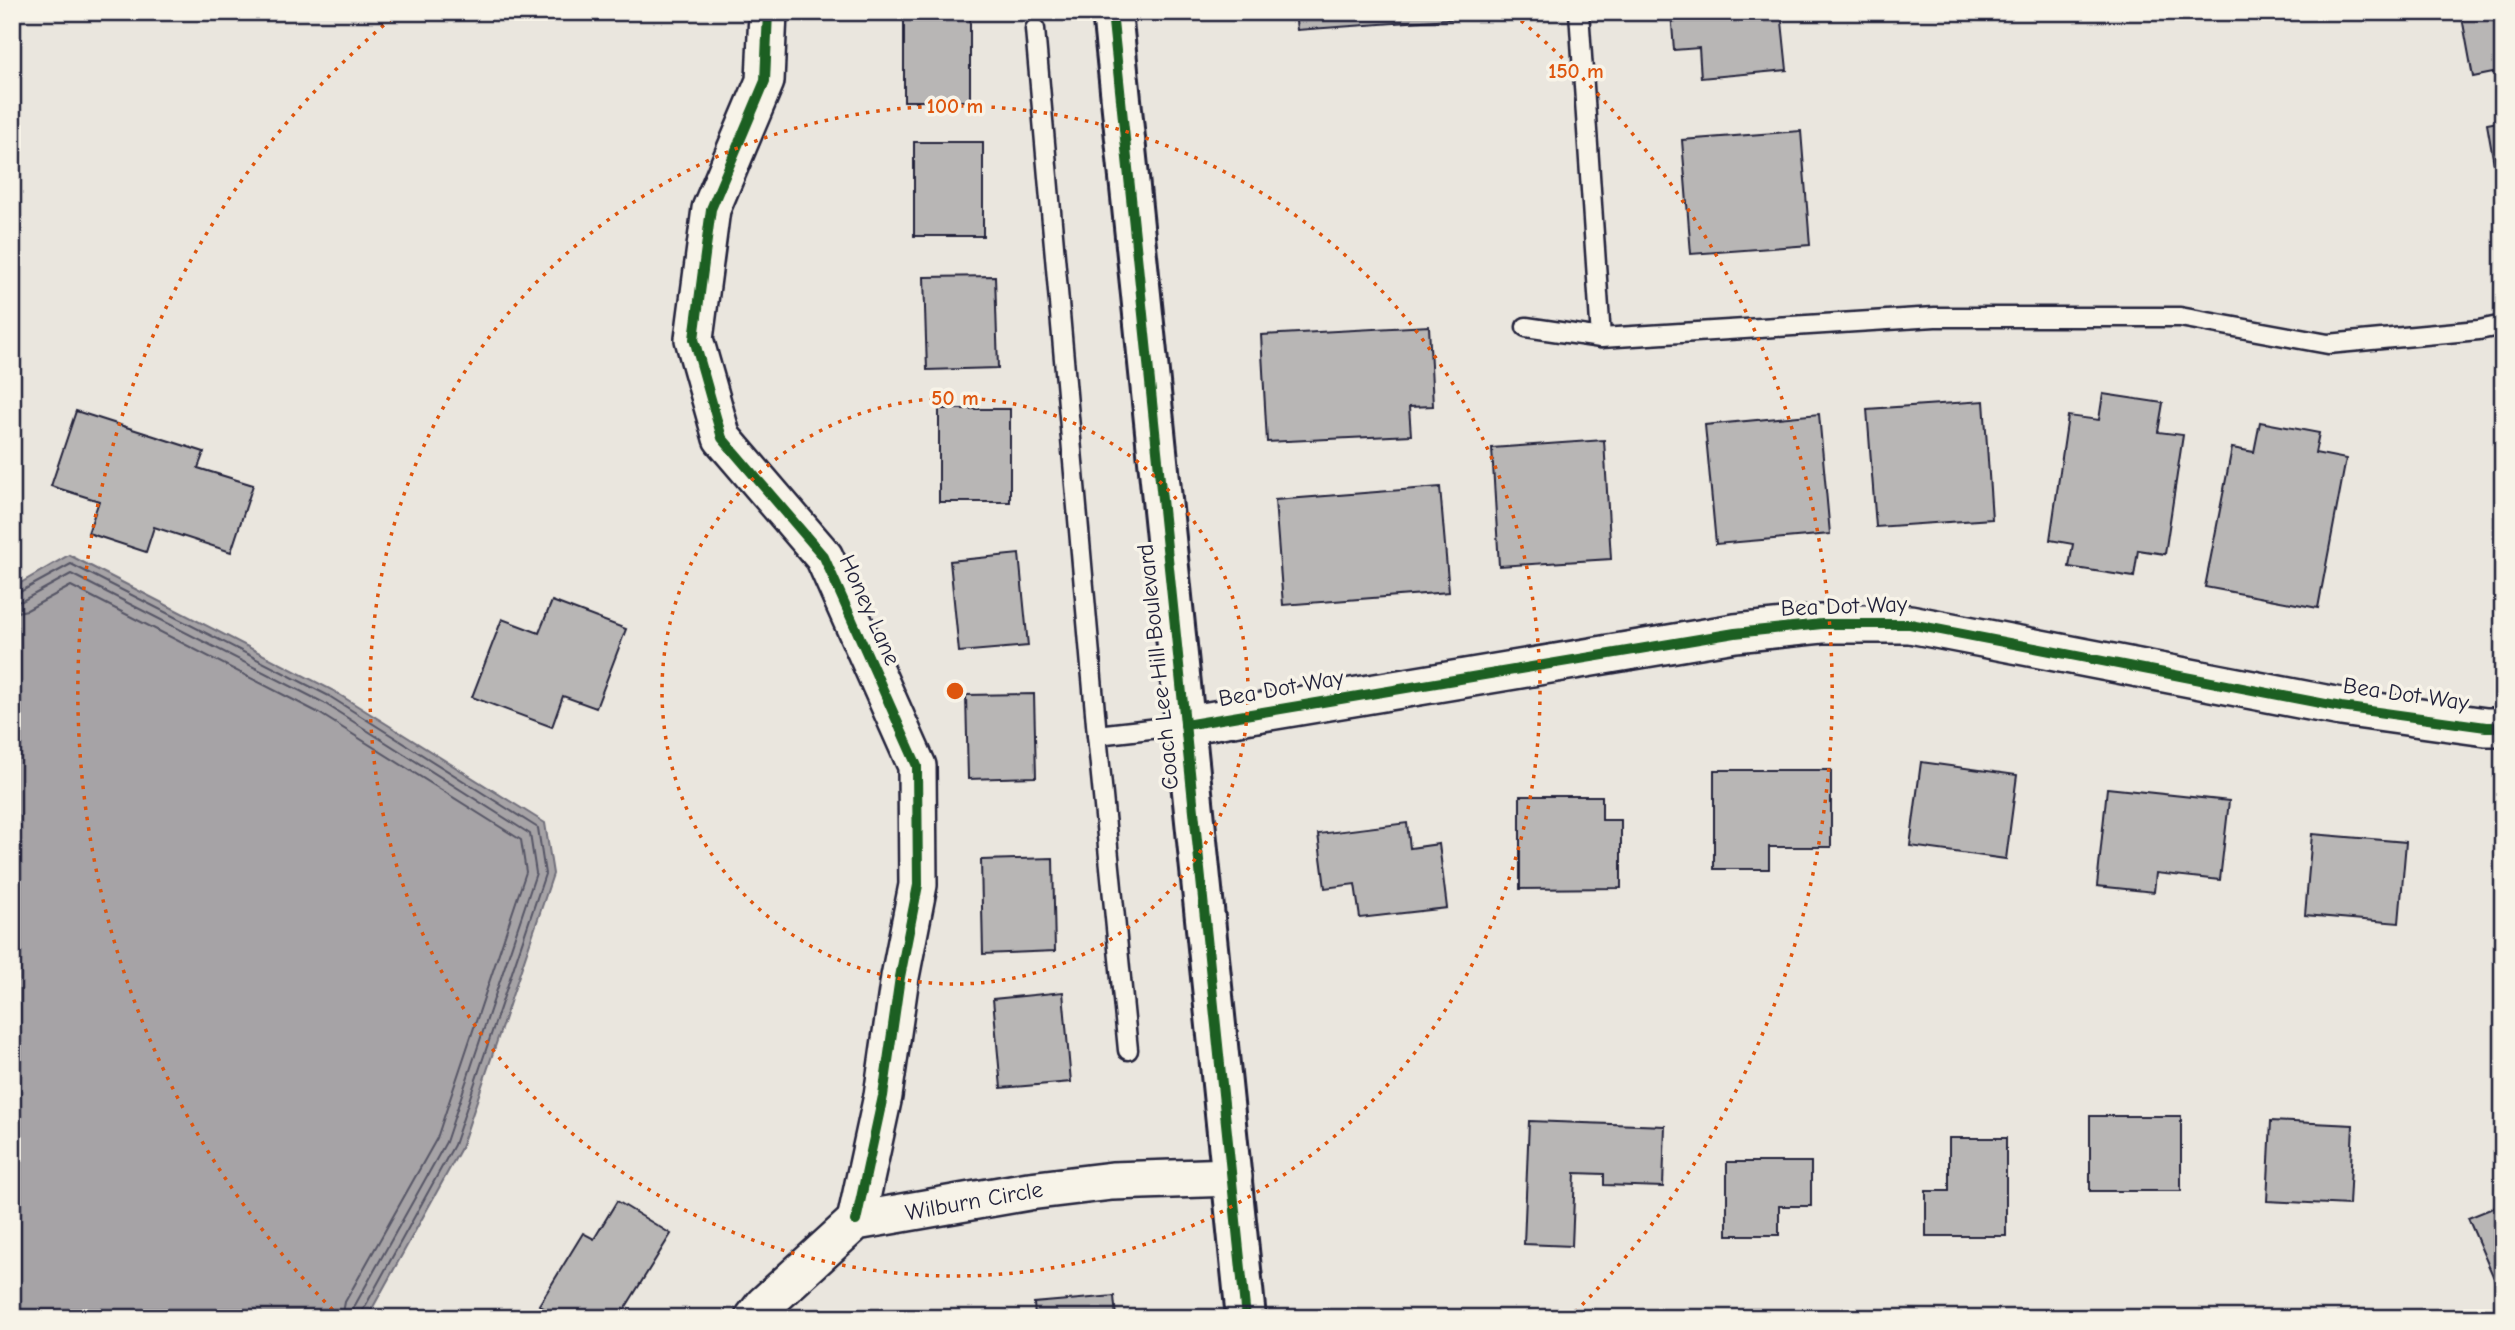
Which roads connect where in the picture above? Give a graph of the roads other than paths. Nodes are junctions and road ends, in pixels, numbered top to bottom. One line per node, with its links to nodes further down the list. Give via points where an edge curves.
1 (768, 12): 13 (street, Honey Lane, via 765,81 711,209 694,338 722,438 824,557 917,766 918,885 883,1096)
2 (1112, 12): 8 (street, Coach Lee Hill Boulevard)
3 (1579, 12): 7 (lane)
4 (1035, 29): 10 (lane)
5 (2503, 325): 7 (lane, via 2328,344 2180,317 1935,317)
6 (1526, 327): 7 (lane)
7 (1601, 338)
8 (1185, 726): 9 (street, Bea Dot Way, via 1735,633 1822,624 1910,624 2341,707); 10 (lane); 12 (street, Coach Lee Hill Boulevard)
9 (2503, 727)
10 (1097, 734): 11 (lane)
11 (1128, 1050)
12 (1233, 1177): 13 (street, Wilburn Circle, via 1112,1181); 15 (street, Coach Lee Hill Boulevard)
13 (856, 1222): 14 (street)
14 (754, 1318)
15 (1245, 1318)

